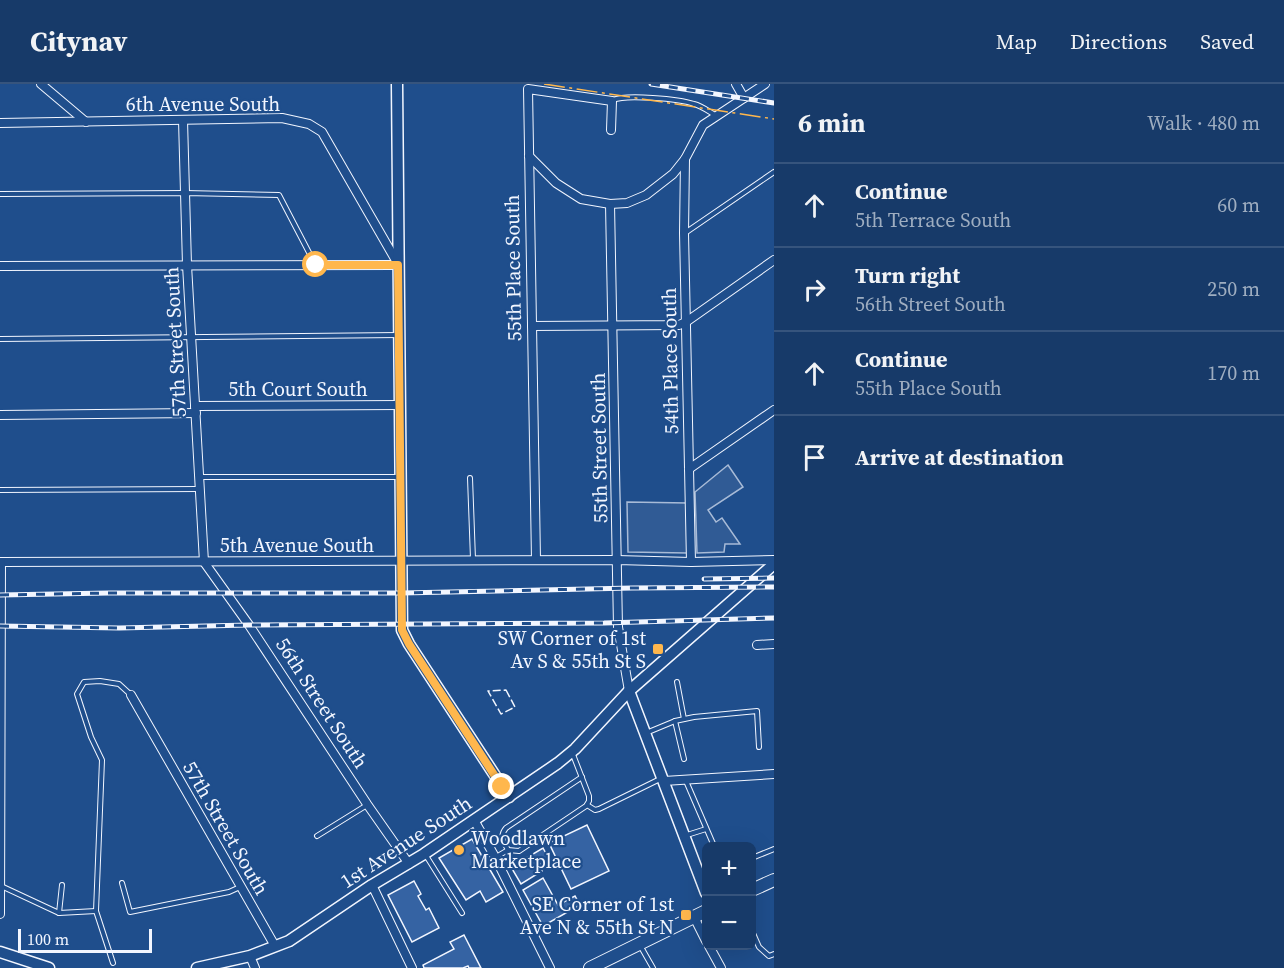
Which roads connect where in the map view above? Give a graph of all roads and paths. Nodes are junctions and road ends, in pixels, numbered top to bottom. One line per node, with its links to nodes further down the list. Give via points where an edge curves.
1 (41, 84): 9 (street)
2 (398, 84): 22 (street)
3 (736, 84): 5 (street)
4 (765, 84): 5 (street)
5 (744, 98): 7 (street)
6 (612, 101): 7 (lane, via 623,97 686,102 702,106); 11 (street); 12 (street, 55th Place South, via 528,89)
7 (716, 116): 13 (street, via 703,125)
8 (183, 120): 9 (street, 6th Avenue South); 15 (street, 57th Street South); 22 (street, 6th Avenue South, via 282,118 309,124 322,132)
9 (86, 122): 10 (street, 6th Avenue South)
10 (0, 123)
11 (611, 130)
12 (529, 156): 17 (street, via 556,183 581,199); 26 (street, 55th Place South)
13 (685, 159): 17 (street, via 646,195 627,203); 18 (street, 54th Place South)
14 (774, 172): 18 (lane)
15 (185, 193): 16 (lane); 20 (street, 57th Street South); 21 (lane, via 279,195)
16 (0, 194)
17 (610, 204): 25 (street, 55th Street South)
18 (684, 233): 24 (street, 54th Place South)
19 (774, 260): 24 (street)
20 (187, 265): 21 (street); 23 (street); 28 (street, 57th Street South)
21 (316, 265): 22 (street)
22 (398, 265): 27 (street)
23 (0, 266)
24 (686, 322): 25 (street); 34 (street, 54th Place South)
25 (613, 325): 26 (street); 41 (street, 55th Street South)
26 (532, 326): 40 (street, 55th Place South)
27 (399, 335): 28 (lane); 30 (street)
28 (191, 338): 29 (lane); 31 (street, 57th Street South)
29 (0, 339)
30 (400, 405): 31 (street, 5th Court South); 36 (street)
31 (196, 410): 33 (street, 5th Court South); 35 (street, 57th Street South)
32 (774, 410): 34 (street)
33 (0, 415)
34 (689, 469): 46 (street, 54th Place South)
35 (199, 477): 36 (lane); 38 (street, 57th Street South)
36 (401, 477): 42 (street)
37 (470, 478): 43 (lane)
38 (200, 489): 39 (lane); 45 (street, 57th Street South)
39 (0, 490)
40 (536, 560): 41 (street, 5th Avenue South); 43 (street, 5th Avenue South)
41 (617, 560): 46 (street, 5th Avenue South); 52 (street, 55th Street South, via 618,627)
42 (402, 561): 43 (street, 5th Avenue South); 45 (street, 5th Avenue South); 65 (street, via 405,638)
43 (473, 561)
44 (1, 562): 45 (street, 5th Avenue South); 51 (street)
45 (204, 562): 66 (street, 56th Street South)
46 (691, 562): 47 (street, 5th Avenue South)
47 (774, 562): 52 (street, 1st Avenue South)
48 (774, 644): 49 (street)
49 (757, 645)
50 (677, 682): 54 (lane)
51 (1, 686): 59 (street)
52 (629, 691): 56 (street); 58 (street, 1st Avenue South)
53 (131, 695): 85 (street, 57th Street South); 87 (lane, via 119,684 100,681 84,682 77,694 102,760)
54 (684, 719): 55 (lane); 57 (lane, via 757,711)
55 (675, 721): 56 (lane); 60 (lane)
56 (646, 733): 63 (street)
57 (759, 747)
58 (572, 751): 62 (lane); 65 (street, 1st Avenue South)
59 (0, 753): 82 (street)
60 (684, 759)
61 (774, 774): 64 (street)
62 (582, 777): 67 (lane, via 589,796); 74 (lane, via 506,828 501,837)
63 (664, 779): 64 (street); 67 (lane, via 599,809); 70 (street)
64 (686, 779): 69 (lane)
65 (509, 797): 68 (street, 1st Avenue South)
66 (367, 804): 71 (lane); 78 (street, 56th Street South)
67 (586, 805): 74 (lane, via 519,851)
68 (474, 820): 75 (street, 1st Avenue South); 77 (street)
69 (706, 829): 70 (lane); 72 (lane)
70 (685, 835): 80 (street)
71 (317, 836)
72 (712, 842)
73 (774, 849): 76 (lane)
74 (508, 850): 77 (lane)
75 (424, 854): 78 (street, 1st Avenue South); 90 (lane)
76 (756, 856)
77 (495, 857): 107 (street)
78 (409, 864): 84 (street, 1st Avenue South)
79 (774, 880): 86 (main road)
80 (702, 882)
81 (122, 883): 85 (lane, via 130,912 230,892)
82 (0, 885): 89 (lane); 91 (street)
83 (62, 885): 89 (lane)
84 (372, 885): 96 (street, 1st Avenue South, via 289,941); 106 (street)
85 (241, 886): 96 (street, 57th Street South)
86 (756, 887)
87 (96, 911): 89 (lane); 101 (lane)
88 (702, 912): 92 (main road)
89 (59, 913)
90 (462, 913)
91 (0, 914)
92 (694, 917): 93 (street); 95 (main road)
93 (702, 933)
94 (756, 940): 99 (lane, via 769,956)
95 (639, 944): 108 (main road); 109 (lane)
96 (275, 946): 100 (street, 1st Avenue South)
97 (712, 950): 110 (street)
98 (0, 952): 103 (street)
99 (774, 954)
100 (250, 956): 102 (street, 1st Avenue South); 105 (street)
101 (113, 963)
102 (218, 966): 104 (street, 1st Avenue South)
103 (49, 968)
104 (197, 968)
105 (255, 968)
106 (411, 968)
107 (550, 968)
108 (590, 968)
109 (653, 968)
110 (721, 968)

